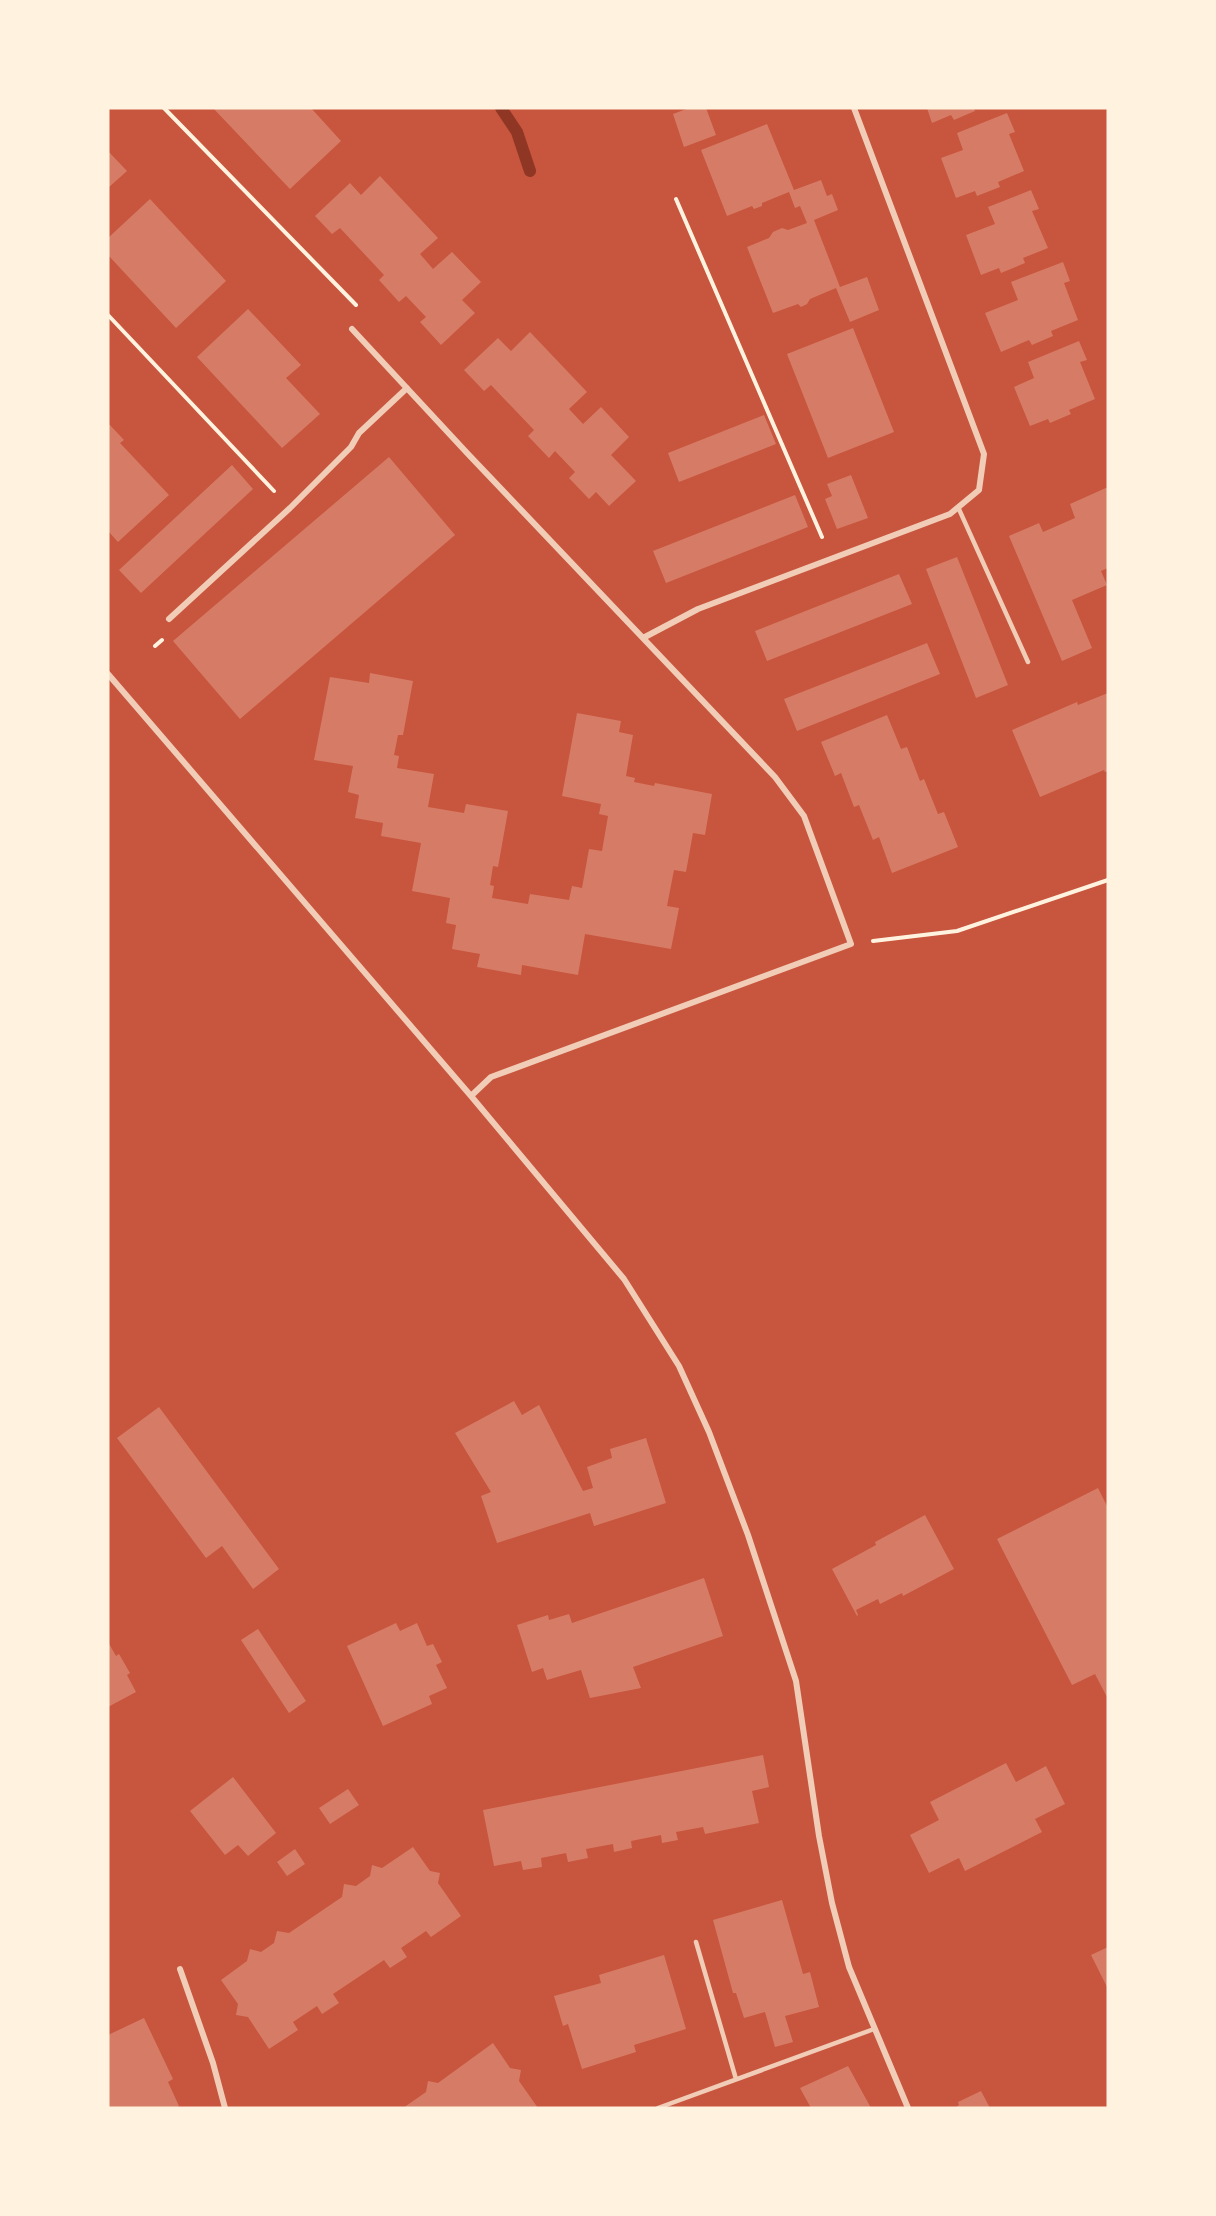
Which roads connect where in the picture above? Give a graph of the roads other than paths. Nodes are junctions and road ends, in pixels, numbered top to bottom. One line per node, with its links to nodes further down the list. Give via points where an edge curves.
1 (854, 108): 4 (street, via 984,454 979,490)
2 (352, 329): 3 (street)
3 (407, 388): 5 (street, via 290,508); 6 (street)
4 (958, 507): 6 (street, via 950,514 698,609); 7 (lane)
5 (169, 619)
6 (643, 638): 9 (street, via 774,777 804,816 851,944 492,1077)
7 (1028, 662)
8 (108, 674): 9 (street)
9 (471, 1096): 12 (street, via 624,1279 679,1366 709,1432 748,1535 795,1681 832,1903 849,1967)
10 (696, 1942): 13 (lane)
11 (180, 1969): 14 (street)
12 (874, 2029): 13 (lane); 16 (street)
13 (736, 2079): 15 (lane)
14 (225, 2108)
15 (658, 2108)
16 (908, 2108)

